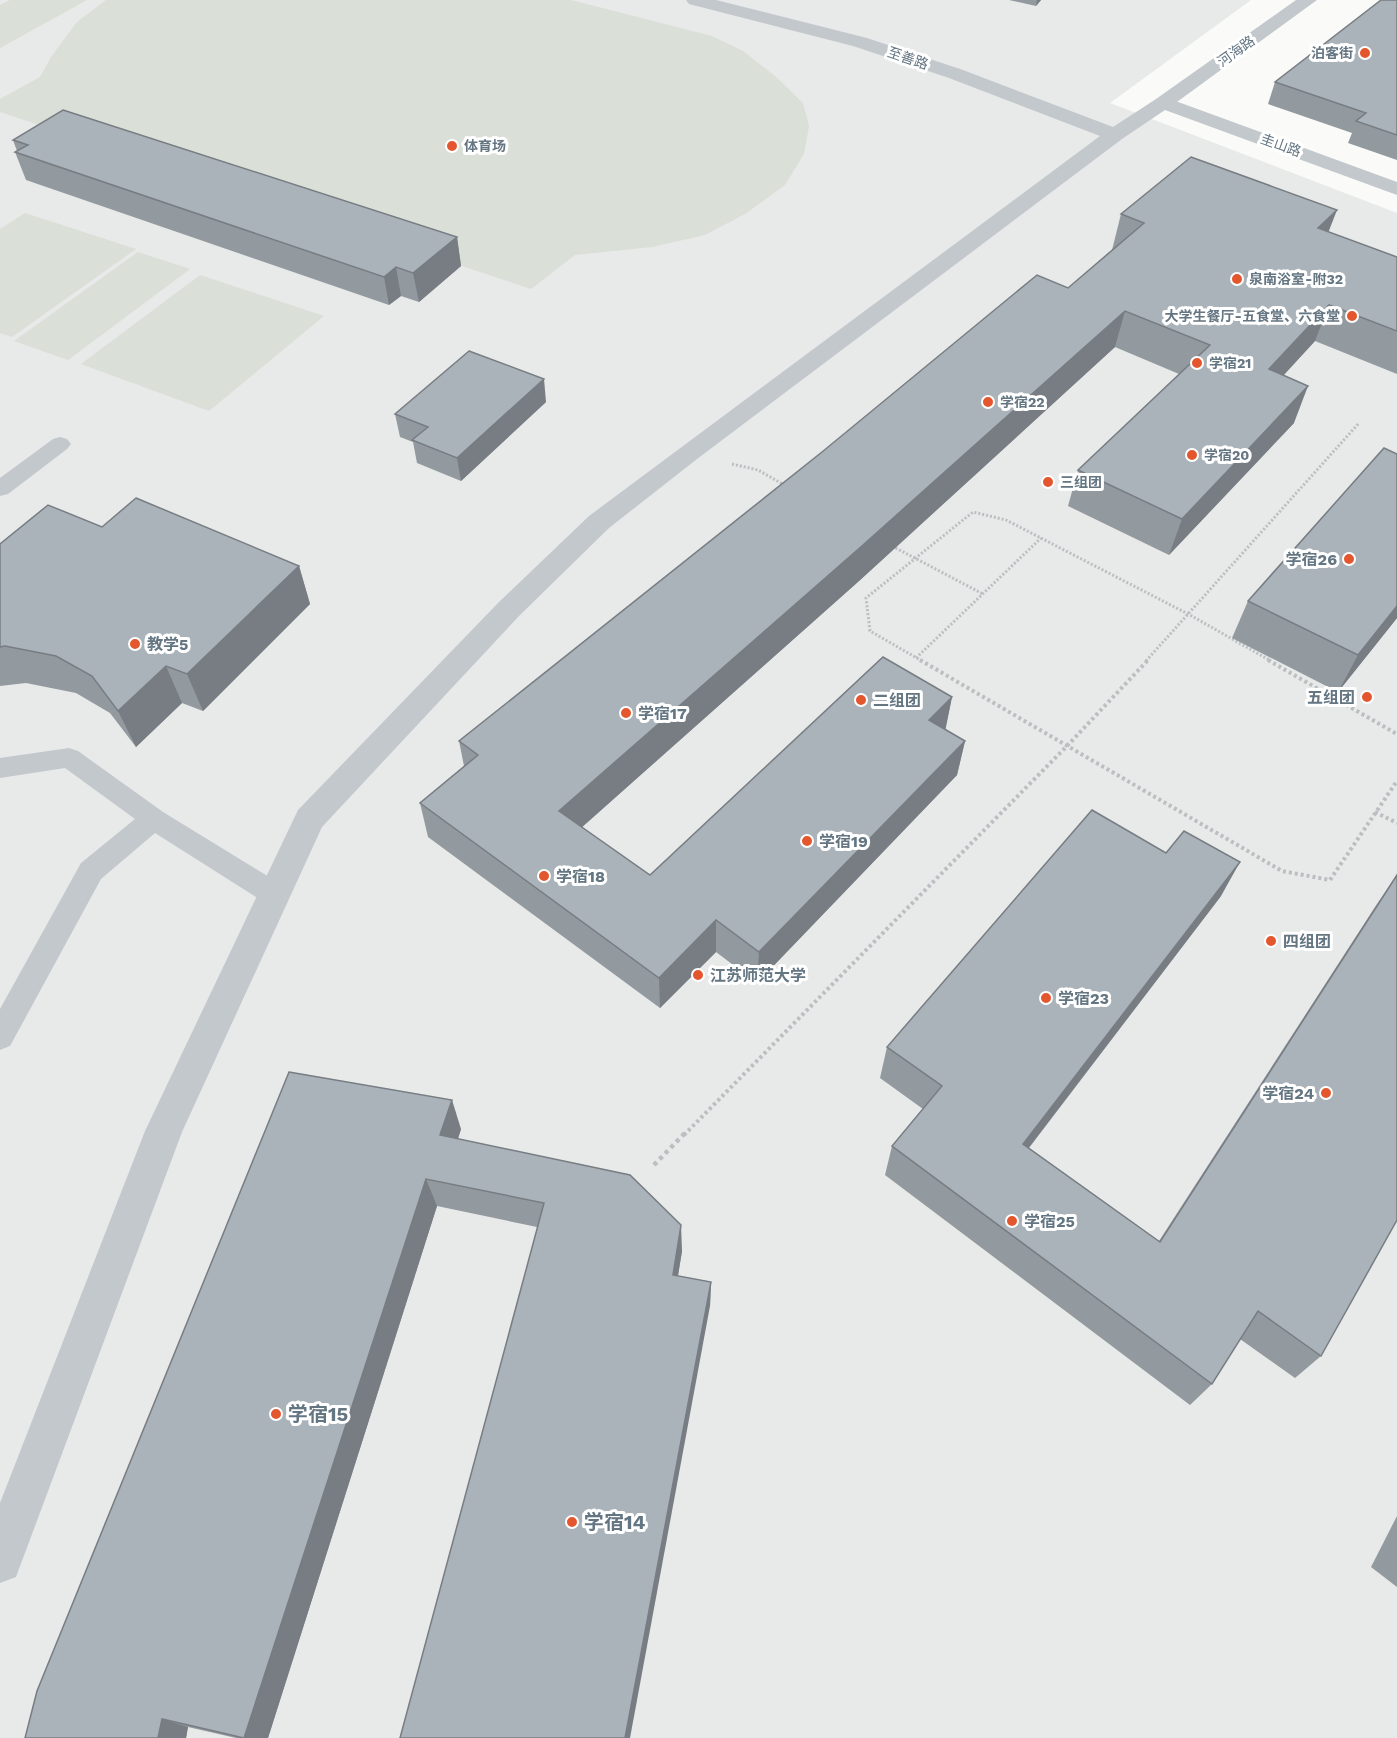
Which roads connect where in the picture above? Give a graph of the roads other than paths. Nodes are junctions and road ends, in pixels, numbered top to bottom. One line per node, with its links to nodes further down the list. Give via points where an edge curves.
1 (695, 0): 4 (street, 至善路, via 860,42)
2 (1308, 0): 3 (street, 河海路)
3 (1163, 103): 4 (street, 河海路); 5 (street, 圭山路)
4 (1115, 135): 10 (street, 河海路, via 599,522 309,819)
5 (1397, 189)
6 (60, 444): 7 (lane)
7 (0, 489)
8 (0, 768): 9 (lane, via 69,758)
9 (154, 819): 10 (lane); 11 (lane, via 91,871)
10 (274, 894): 12 (street, 河海路, via 164,1131)
11 (0, 1037)
12 (0, 1561)

